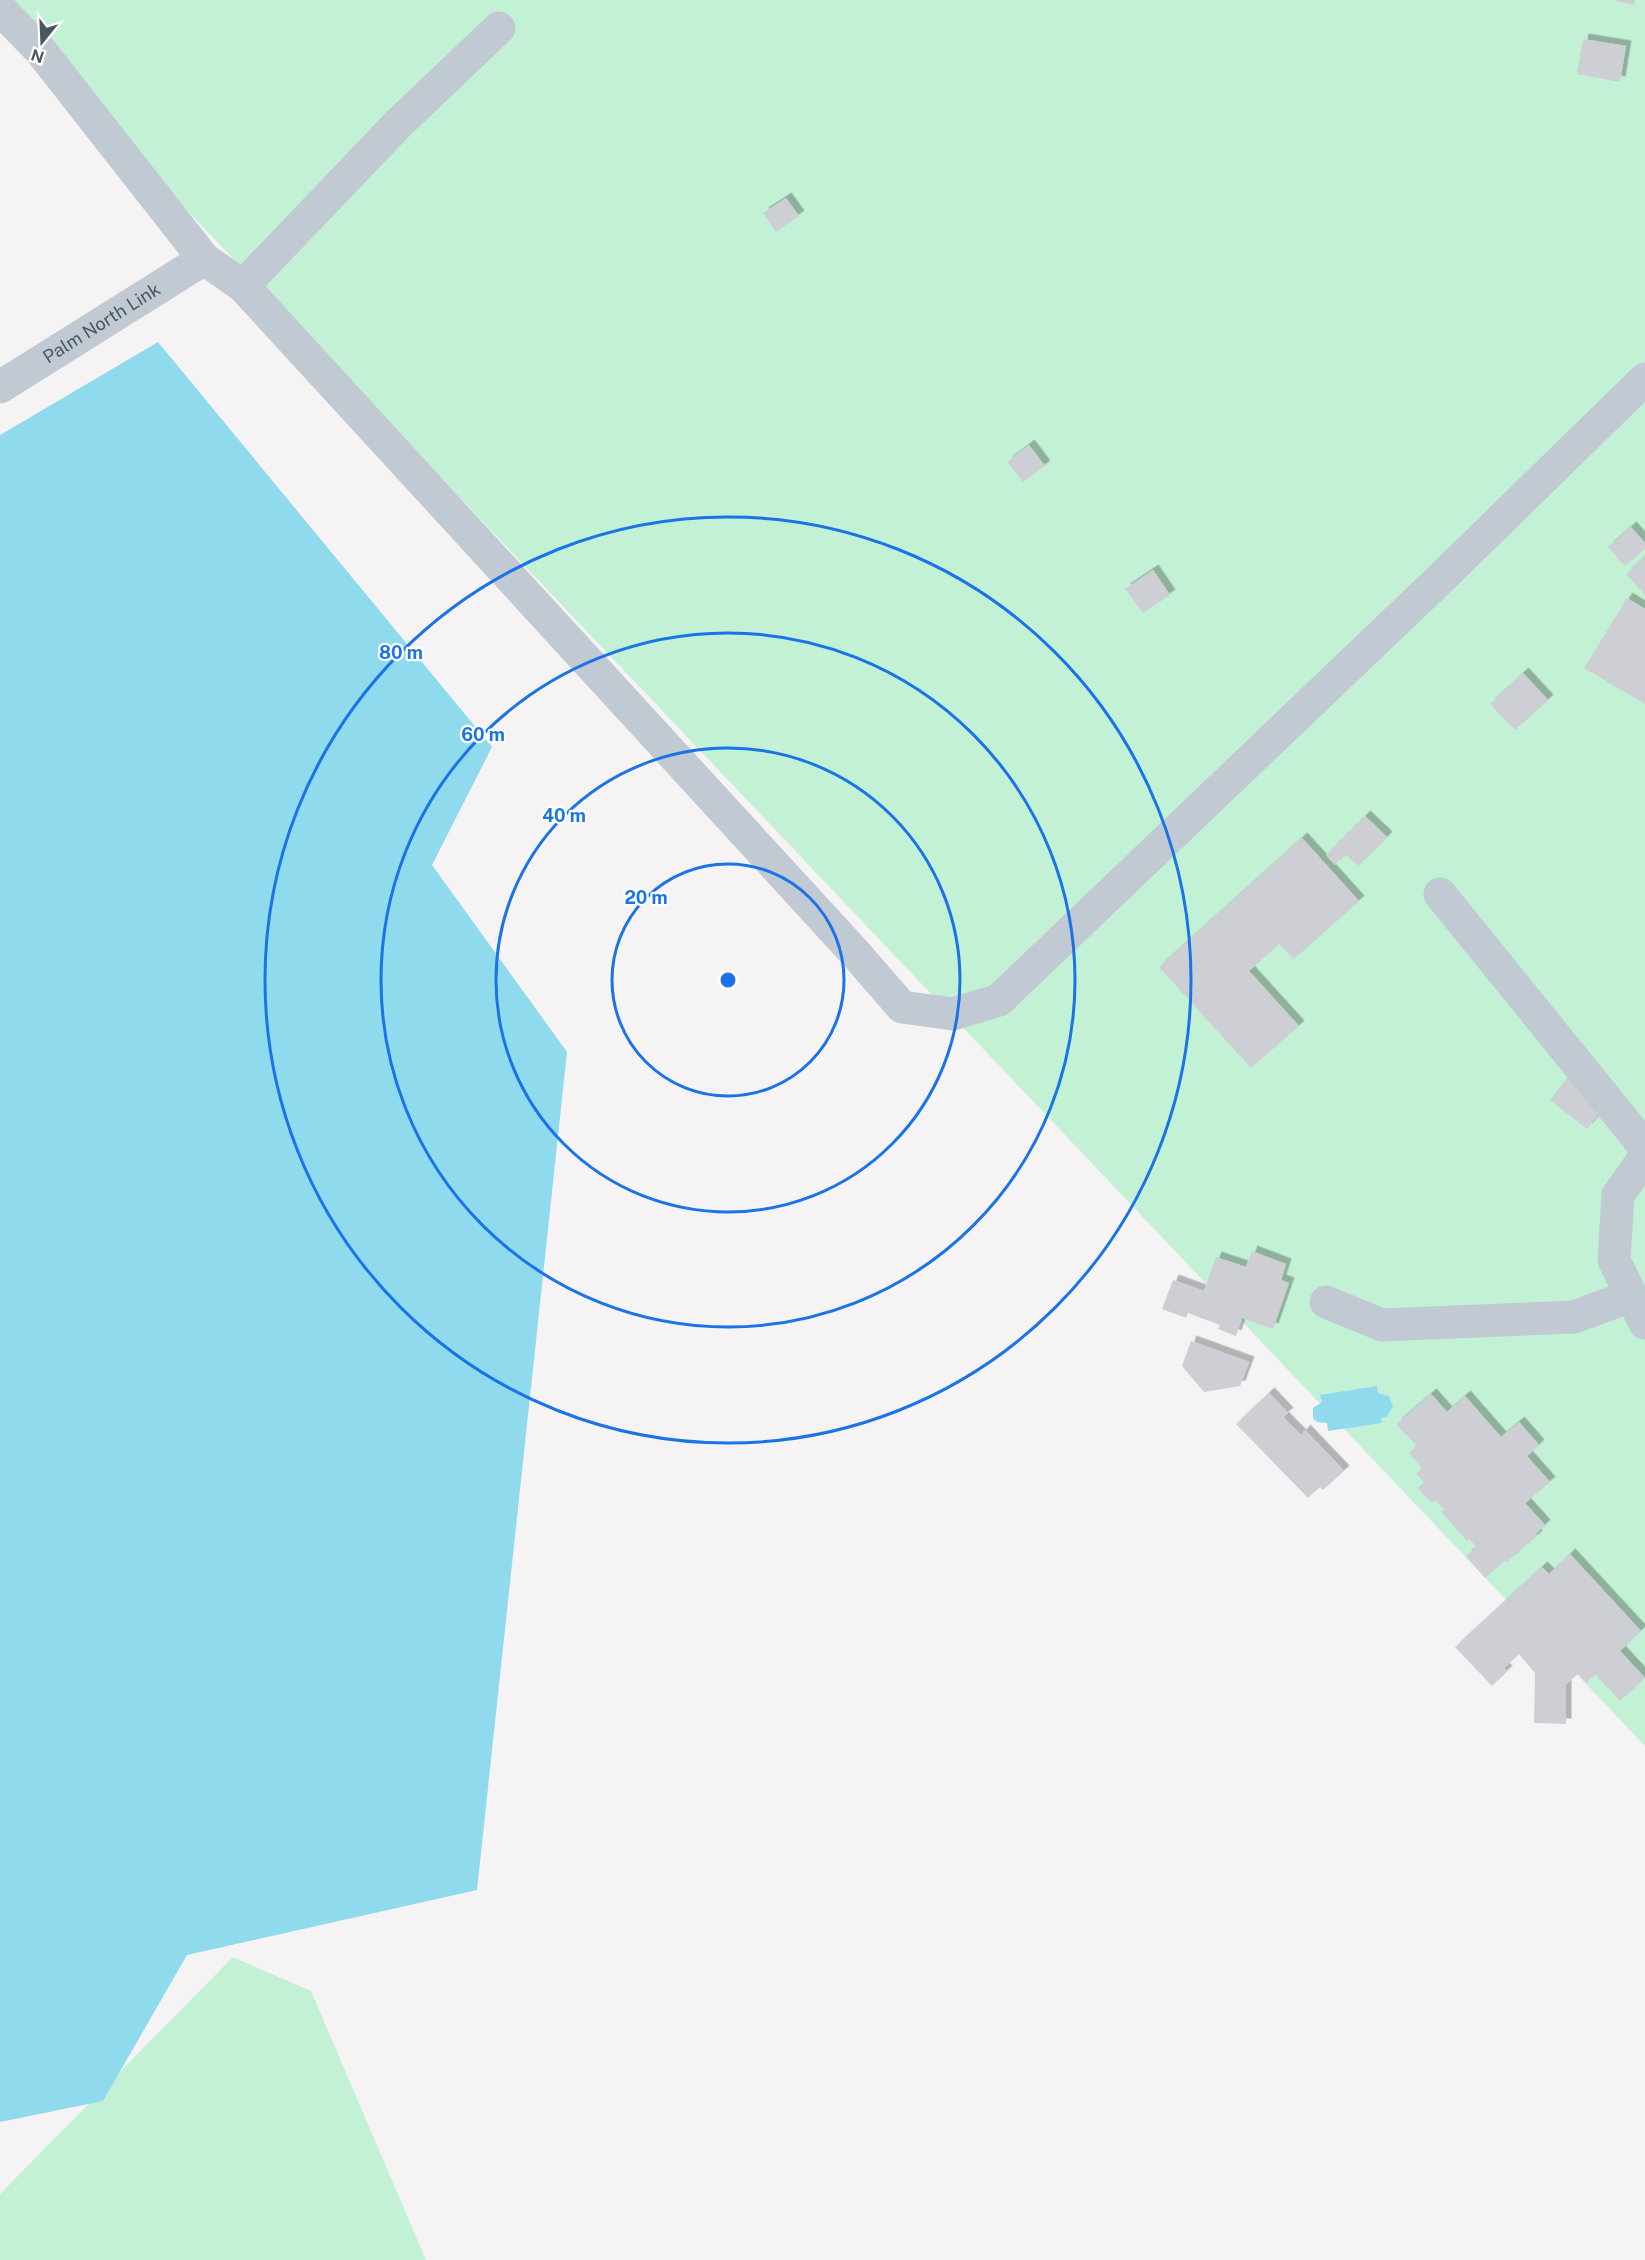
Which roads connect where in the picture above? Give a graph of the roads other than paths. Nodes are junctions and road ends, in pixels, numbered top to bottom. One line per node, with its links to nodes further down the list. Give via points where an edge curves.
1 (0, 9): 3 (street, via 40,50)
2 (499, 28): 4 (street, via 398,124)
3 (204, 259): 4 (street); 6 (street, Palm North Link)
4 (243, 286): 5 (street, via 902,1007 953,1014 999,1000)
5 (1645, 379)
6 (0, 387)
7 (1440, 894): 8 (street)
8 (1645, 1147)
9 (1645, 1157): 11 (street, via 1618,1195 1614,1260)
10 (1326, 1302): 11 (street, via 1382,1325 1574,1317)
11 (1638, 1309)

